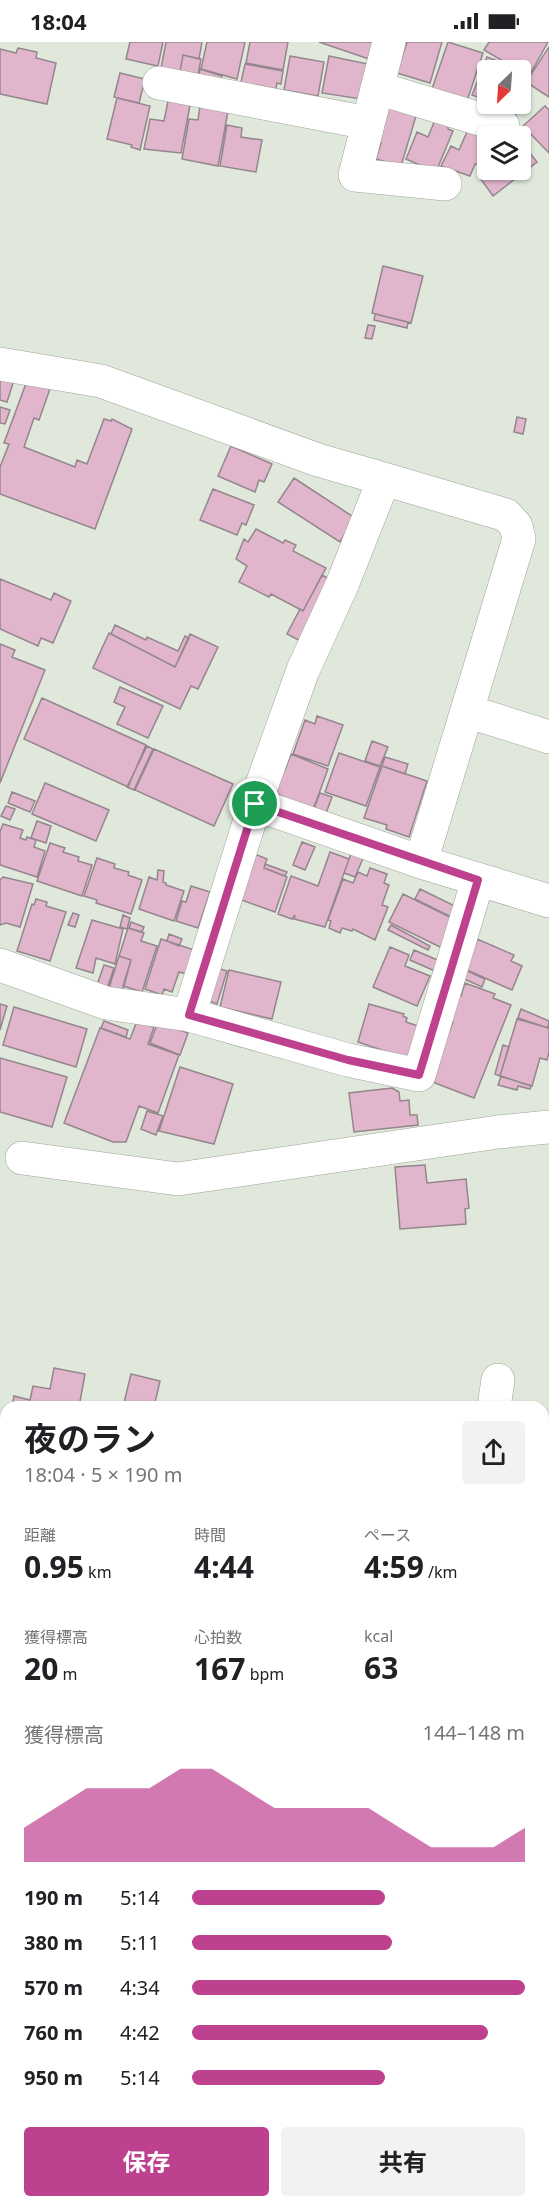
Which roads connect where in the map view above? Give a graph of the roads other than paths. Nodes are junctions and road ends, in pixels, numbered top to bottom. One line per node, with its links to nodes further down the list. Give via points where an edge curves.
1 (390, 42): 3 (street)
2 (159, 83): 4 (street)
3 (377, 88): 4 (street); 5 (street)
4 (368, 123): 6 (street, via 355,175)
5 (503, 126)
6 (445, 184)
7 (0, 364): 8 (street, via 101,381 318,460)
8 (384, 479): 9 (street, via 506,515 516,526 519,539); 11 (street, via 303,670)
9 (467, 711): 10 (street); 12 (street)
10 (549, 737)
11 (255, 804): 12 (street); 16 (street)
12 (421, 862): 13 (street)
13 (478, 880): 14 (street); 16 (street, via 419,1075 348,1060)
14 (549, 901)
15 (0, 965): 16 (street, via 106,1004)
16 (189, 1015)
17 (549, 1127): 18 (street, via 178,1179)
18 (22, 1158)

